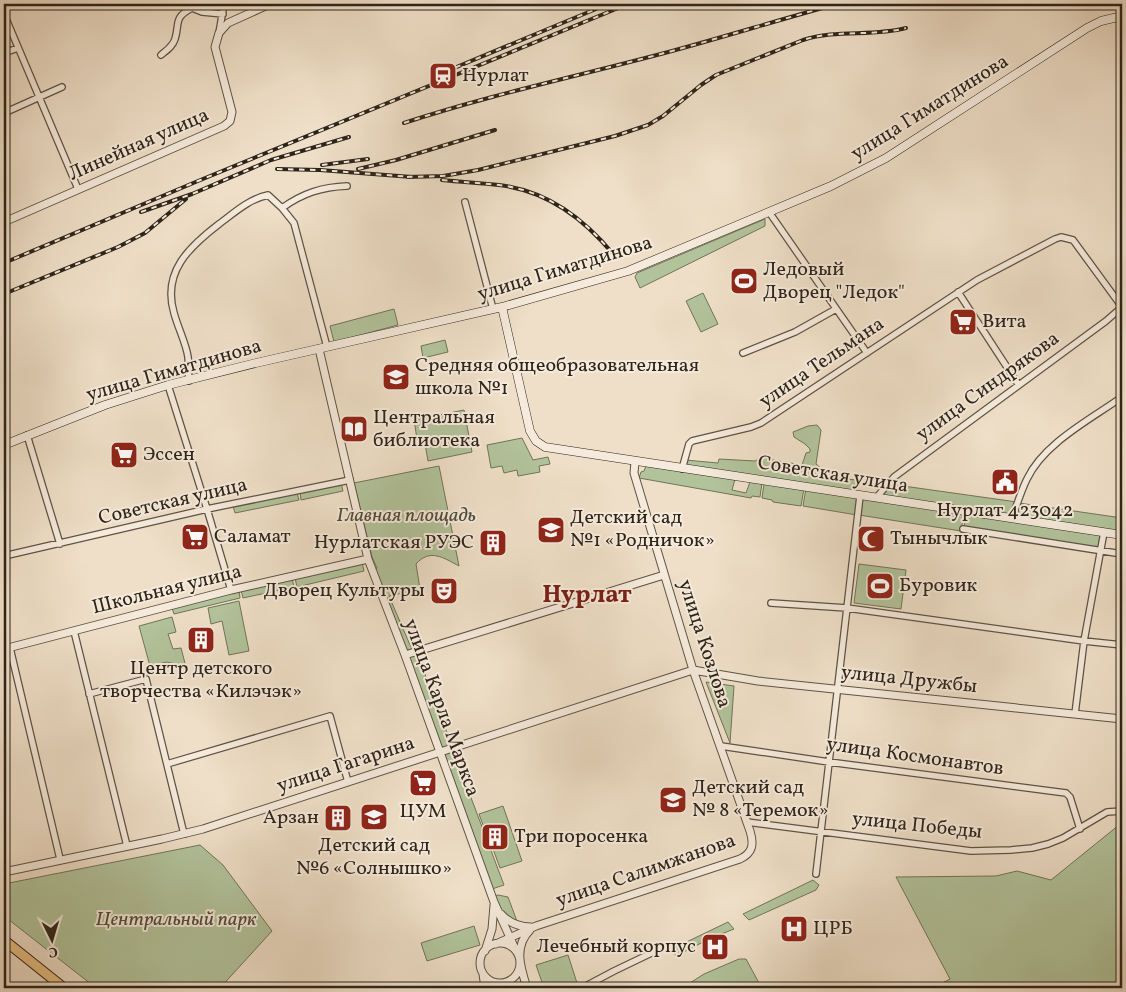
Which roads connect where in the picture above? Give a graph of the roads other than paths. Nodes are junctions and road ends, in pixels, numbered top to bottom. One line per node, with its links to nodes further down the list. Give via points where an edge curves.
1 (182, 4): 4 (street)
2 (224, 4): 6 (street)
3 (270, 4): 8 (street, via 228,23)
4 (192, 8): 6 (street); 11 (street, via 179,18 175,40)
5 (4, 14): 9 (street)
6 (223, 14): 8 (street)
7 (1122, 16): 19 (main road, улица Гиматдинова, via 1087,28 864,170)
8 (219, 33): 16 (street, Линейная улица, via 215,47 232,112 230,121)
9 (18, 48): 10 (street); 13 (street)
10 (4, 53)
11 (161, 55)
12 (62, 86): 13 (street)
13 (39, 97): 14 (street); 16 (street)
14 (4, 113)
15 (347, 186): 18 (street, via 313,191)
16 (78, 189): 20 (street, Линейная улица)
17 (465, 202): 25 (street)
18 (282, 208): 26 (street, via 294,223); 30 (street, via 268,195 253,199 203,236 177,267 171,300 188,356)
19 (769, 212): 22 (main road, улица Гиматдинова, via 628,271); 24 (street)
20 (4, 222)
21 (958, 292): 23 (street, улица Тельмана, via 1014,259 1061,238 1072,240); 28 (street, улица Тельмана); 31 (street)
22 (502, 307): 25 (main road, улица Гиматдинова); 36 (main road, Советская улица, via 533,438 539,444 556,450)
23 (1122, 307): 31 (street, улица Синдрякова)
24 (836, 309): 28 (street); 29 (street, via 795,332)
25 (493, 310): 26 (main road, улица Гиматдинова)
26 (327, 347): 27 (main road, улица Гиматдинова)
27 (319, 349): 30 (main road, улица Гиматдинова); 38 (street, улица Карла Маркса)
28 (867, 353): 37 (street, улица Тельмана, via 761,423 692,441)
29 (743, 354)
30 (189, 380): 32 (main road, улица Гиматдинова)
31 (1018, 384): 40 (street, улица Синдрякова, via 894,477)
32 (168, 385): 34 (main road, улица Гиматдинова, via 112,402); 41 (street)
33 (1122, 397): 42 (street, via 1061,440 1039,460)
34 (27, 435): 35 (main road, улица Гиматдинова); 46 (street)
35 (4, 445)
36 (636, 462): 37 (main road, Советская улица); 51 (street, улица Козлова, via 634,473)
37 (682, 469): 39 (main road, Советская улица)
38 (350, 480): 41 (street, Советская улица); 50 (street, улица Карла Маркса)
39 (860, 496): 40 (main road, Советская улица); 54 (street)
40 (876, 498): 42 (main road, Советская улица)
41 (207, 509): 46 (street, Советская улица); 52 (street)
42 (1012, 518): 44 (main road, Советская улица)
43 (963, 529): 47 (street)
44 (1104, 532): 45 (main road, Советская улица); 47 (street)
45 (1122, 535)
46 (60, 544): 49 (street, Советская улица)
47 (1100, 551): 48 (street); 56 (street)
48 (1122, 554)
49 (4, 556)
50 (368, 559): 52 (street, Школьная улица); 59 (street, улица Карла Маркса)
51 (664, 575): 59 (street); 60 (street, улица Козлова)
52 (231, 590): 55 (street, Школьная улица)
53 (771, 604): 54 (street)
54 (847, 608): 56 (street); 61 (street)
55 (74, 631): 58 (street, Школьная улица); 62 (street)
56 (1084, 642): 57 (street); 63 (street)
57 (1122, 645)
58 (7, 649): 77 (street)
59 (405, 654): 66 (street, улица Карла Маркса)
60 (694, 670): 61 (street, улица Дружбы, via 733,678); 65 (street, улица Козлова); 66 (street, улица Гагарина)
61 (838, 689): 63 (street, улица Дружбы); 67 (street)
62 (89, 694): 68 (street, via 146,680); 76 (street)
63 (1075, 714): 64 (street, улица Дружбы)
64 (1122, 719)
65 (720, 746): 67 (street, улица Космонавтов); 71 (street, улица Козлова)
66 (440, 752): 69 (street, улица Гагарина); 80 (street, улица Карла Маркса)
67 (829, 762): 72 (street, улица Космонавтов, via 1066,793); 73 (street)
68 (167, 764): 69 (street, via 330,716); 74 (street)
69 (348, 782): 74 (street, улица Гагарина)
70 (1122, 811): 72 (street, улица Победы, via 1107,812)
71 (747, 822): 73 (street, улица Победы); 75 (street, улица Козлова)
72 (1080, 829): 73 (street, улица Победы, via 1032,848 971,851)
73 (821, 831): 79 (street)
74 (184, 834): 76 (street, улица Гагарина)
75 (752, 835): 82 (street, улица Салимжанова, via 752,850 743,857)
76 (127, 846): 77 (street, улица Гагарина)
77 (60, 859): 78 (street, улица Гагарина)
78 (4, 872)
79 (816, 874)
80 (494, 902): 81 (street, улица Карла Маркса); 88 (street, улица Карла Маркса, via 492,929)
81 (497, 910): 82 (street, via 513,924); 83 (street, улица Карла Маркса)
82 (536, 926): 83 (street); 89 (street, via 522,942)
83 (509, 937): 85 (street); 87 (street, улица Карла Маркса)
84 (4, 940): 94 (main road)
85 (496, 944): 87 (street, via 507,945); 88 (street)
86 (662, 948): 97 (street, via 666,946 614,971)
87 (516, 951): 89 (street)
88 (484, 952): 90 (street, via 480,961)
89 (520, 964): 91 (street); 96 (street)
90 (482, 971): 92 (street); 95 (street)
91 (513, 978): 92 (street, via 504,983); 93 (street)
92 (494, 982): 93 (street)
93 (508, 987)
94 (64, 988)
95 (485, 988)
96 (527, 988)
97 (582, 988)

